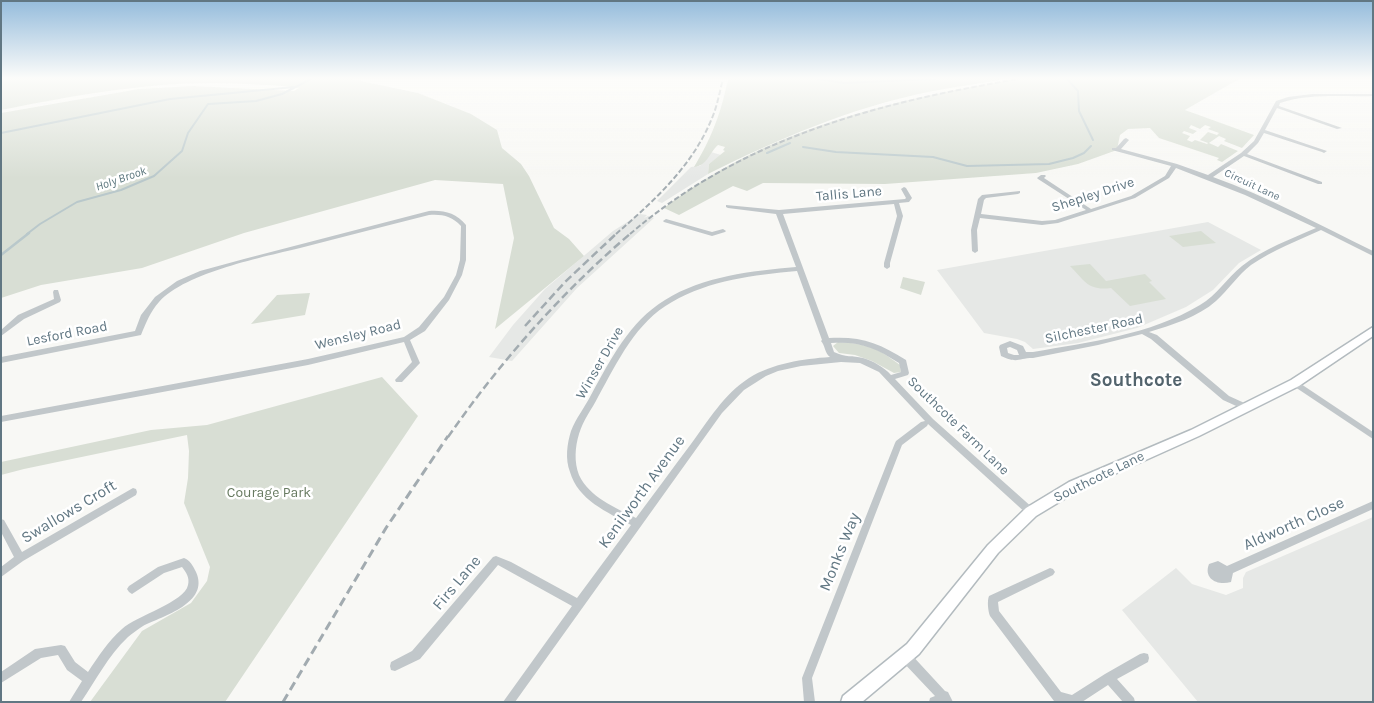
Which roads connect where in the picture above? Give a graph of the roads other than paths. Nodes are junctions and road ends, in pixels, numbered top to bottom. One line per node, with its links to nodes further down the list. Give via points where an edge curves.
1 (1272, 112): 4 (street)
2 (1292, 112): 3 (street)
3 (1340, 128)
4 (1264, 131): 6 (street); 7 (street)
5 (1126, 140): 8 (street, Circuit Lane, via 1116,150)
6 (1324, 151)
7 (1243, 154): 10 (street); 11 (street)
8 (1175, 165): 10 (street, Circuit Lane); 16 (street, Shepley Drive, via 1167,177 1145,191)
9 (1043, 176): 16 (street, via 1040,178)
10 (1209, 177): 20 (street, Circuit Lane)
11 (1320, 183)
12 (904, 188): 14 (street, Tallis Lane, via 909,198)
13 (1018, 192): 18 (street, via 984,196)
14 (896, 202): 17 (street, Tallis Lane); 24 (street, via 900,216)
15 (728, 206): 17 (street, Tallis Lane)
16 (1091, 211): 18 (street, Shepley Drive, via 1042,223)
17 (778, 212): 25 (street)
18 (978, 216): 22 (street, via 974,230)
19 (666, 221): 21 (street, via 712,234)
20 (1321, 228): 23 (street, Circuit Lane); 28 (street, Silchester Road, via 1248,264 1204,307)
21 (723, 231)
22 (975, 251)
23 (1373, 254)
24 (887, 267)
25 (800, 269): 32 (street); 47 (street, Winser Drive, via 751,274 706,285 668,300 640,322 626,340 574,434 570,459 579,484 603,506)
26 (56, 292): 30 (street, via 58,300 21,317)
27 (1373, 331): 38 (street, Southcote Lane)
28 (1146, 332): 33 (street, Silchester Road, via 1108,342); 39 (street, via 1226,398)
29 (138, 333): 31 (street, Wensley Road, via 145,315 158,299 179,283 202,273 418,215 448,214 459,218 464,226 465,247 459,275 430,320); 35 (street, Lesford Road)
30 (1, 334)
31 (406, 339): 37 (street, via 416,363); 40 (street, Wensley Road, via 308,362)
32 (825, 341): 34 (street, via 831,354); 36 (street, via 851,339 879,346 903,362 904,373)
33 (1023, 355)
34 (841, 359): 36 (street, Southcote Farm Lane, via 861,360); 47 (street, Kenilworth Avenue, via 807,361 768,371 741,388 719,411)
35 (1, 360)
36 (891, 378): 45 (street, Southcote Farm Lane, via 930,421)
37 (400, 380)
38 (1295, 383): 39 (street, Southcote Lane); 42 (street)
39 (1248, 408): 45 (street, Southcote Lane, via 1074,486)
40 (1, 419)
41 (924, 424): 63 (street, Monks Way, via 899,443 807,678)
42 (1373, 436)
43 (133, 492): 48 (street, Swallows Croft)
44 (1373, 505): 49 (street, Aldworth Close)
45 (1031, 512): 54 (street, Southcote Lane, via 994,549 928,632)
46 (1, 523): 48 (street, Swallows Croft)
47 (638, 524): 53 (street, Kenilworth Avenue)
48 (20, 558): 51 (street, Swallows Croft)
49 (1226, 571)
50 (1050, 572): 58 (street, via 994,599 994,612 1058,697 1073,701)
51 (1, 573)
52 (132, 589): 59 (street, via 161,570 184,562 193,574 194,584 189,594 133,627 114,646)
53 (578, 604): 56 (street, Firs Lane, via 496,560 416,655); 62 (street, Kenilworth Avenue)
54 (904, 656): 60 (street); 64 (street, Southcote Lane)
55 (1144, 658): 58 (street)
56 (395, 666)
57 (1, 678): 59 (street, via 39,653 61,650 71,666)
58 (1109, 678): 65 (street)
59 (90, 680): 61 (street)
60 (942, 700)
61 (74, 702)
62 (508, 702)
63 (810, 702)
64 (849, 702)
65 (1130, 702)

